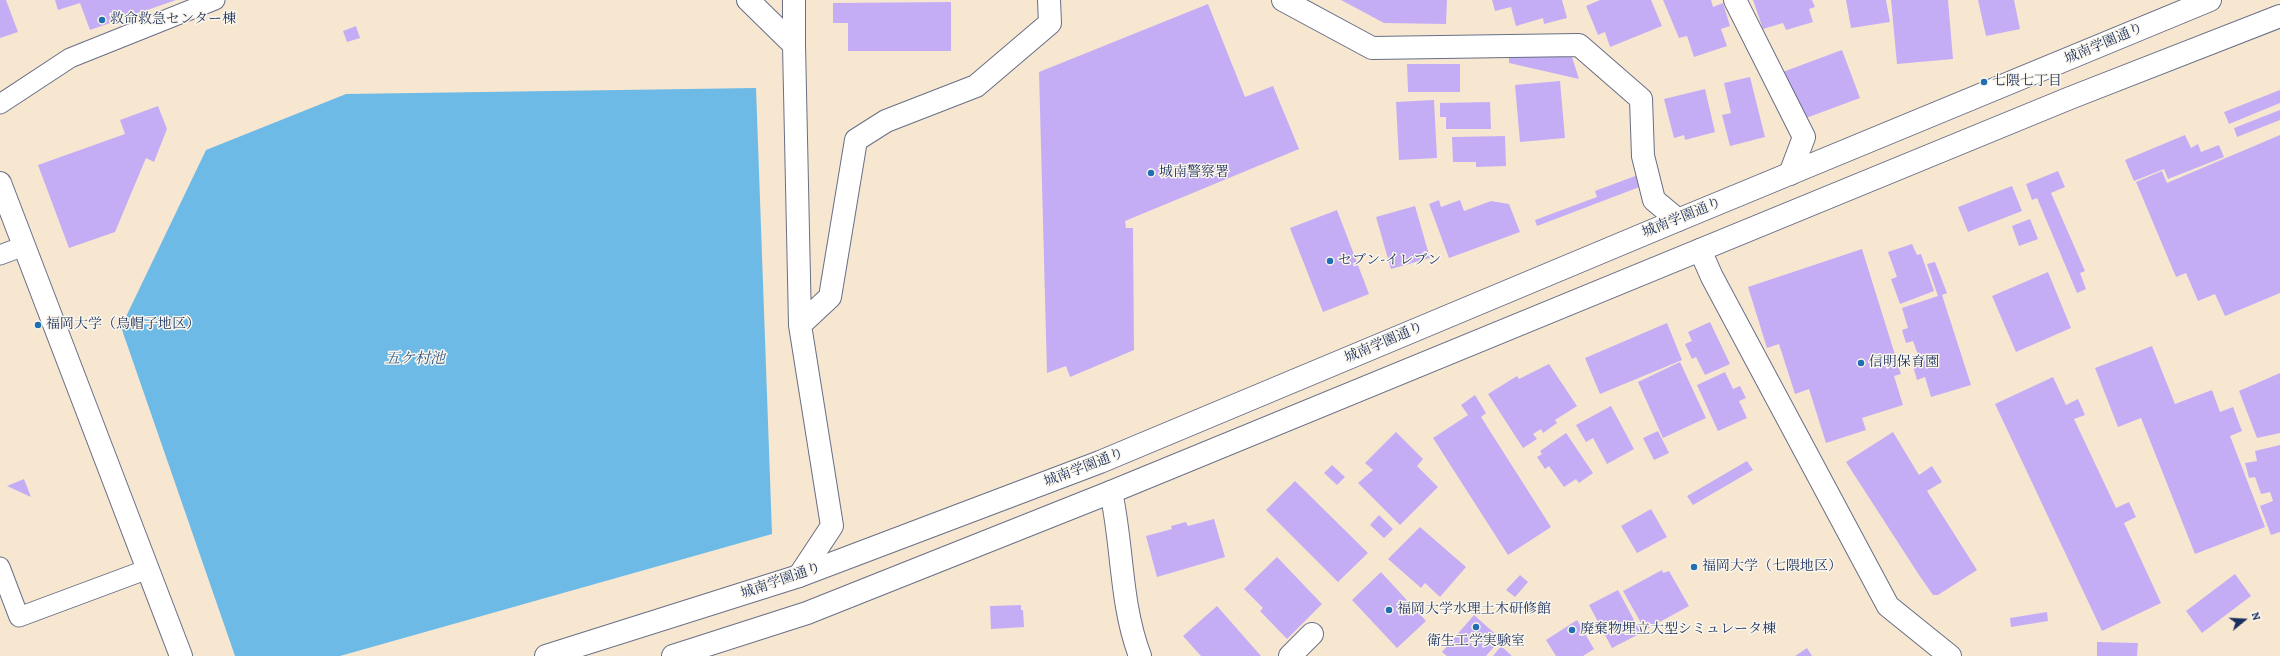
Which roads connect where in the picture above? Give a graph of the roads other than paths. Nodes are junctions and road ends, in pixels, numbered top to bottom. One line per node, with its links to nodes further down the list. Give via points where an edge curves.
1 (215, 0): 10 (lane, via 70,58)
2 (748, 0): 9 (street)
3 (794, 0): 9 (street)
4 (1049, 0): 17 (street, via 1050,23 976,86 886,121 856,140 830,297)
5 (1282, 0): 13 (street, via 1372,48 1579,45 1641,99 1643,156 1654,200)
6 (1735, 0): 11 (street, via 1804,137)
7 (2210, 0): 11 (street, 城南学園通り)
8 (2280, 16): 15 (street, via 2070,98)
9 (794, 45): 17 (street)
10 (0, 104)
11 (1790, 174): 13 (street, 城南学園通り)
12 (0, 182): 14 (street)
13 (1678, 220): 21 (street, 城南学園通り, via 1108,459)
14 (24, 246): 16 (lane); 20 (street)
15 (1700, 250): 18 (street); 28 (street, via 1888,606)
16 (0, 256)
17 (800, 325): 21 (street, via 832,526)
18 (1111, 492): 25 (street, via 807,613); 26 (street, via 1131,632)
19 (0, 567): 20 (lane, via 19,617)
20 (148, 569): 23 (street)
21 (798, 576): 24 (street, 城南学園通り)
22 (1312, 634): 27 (street)
23 (181, 656)
24 (546, 656)
25 (673, 656)
26 (1140, 656)
27 (1290, 656)
28 (1950, 656)

